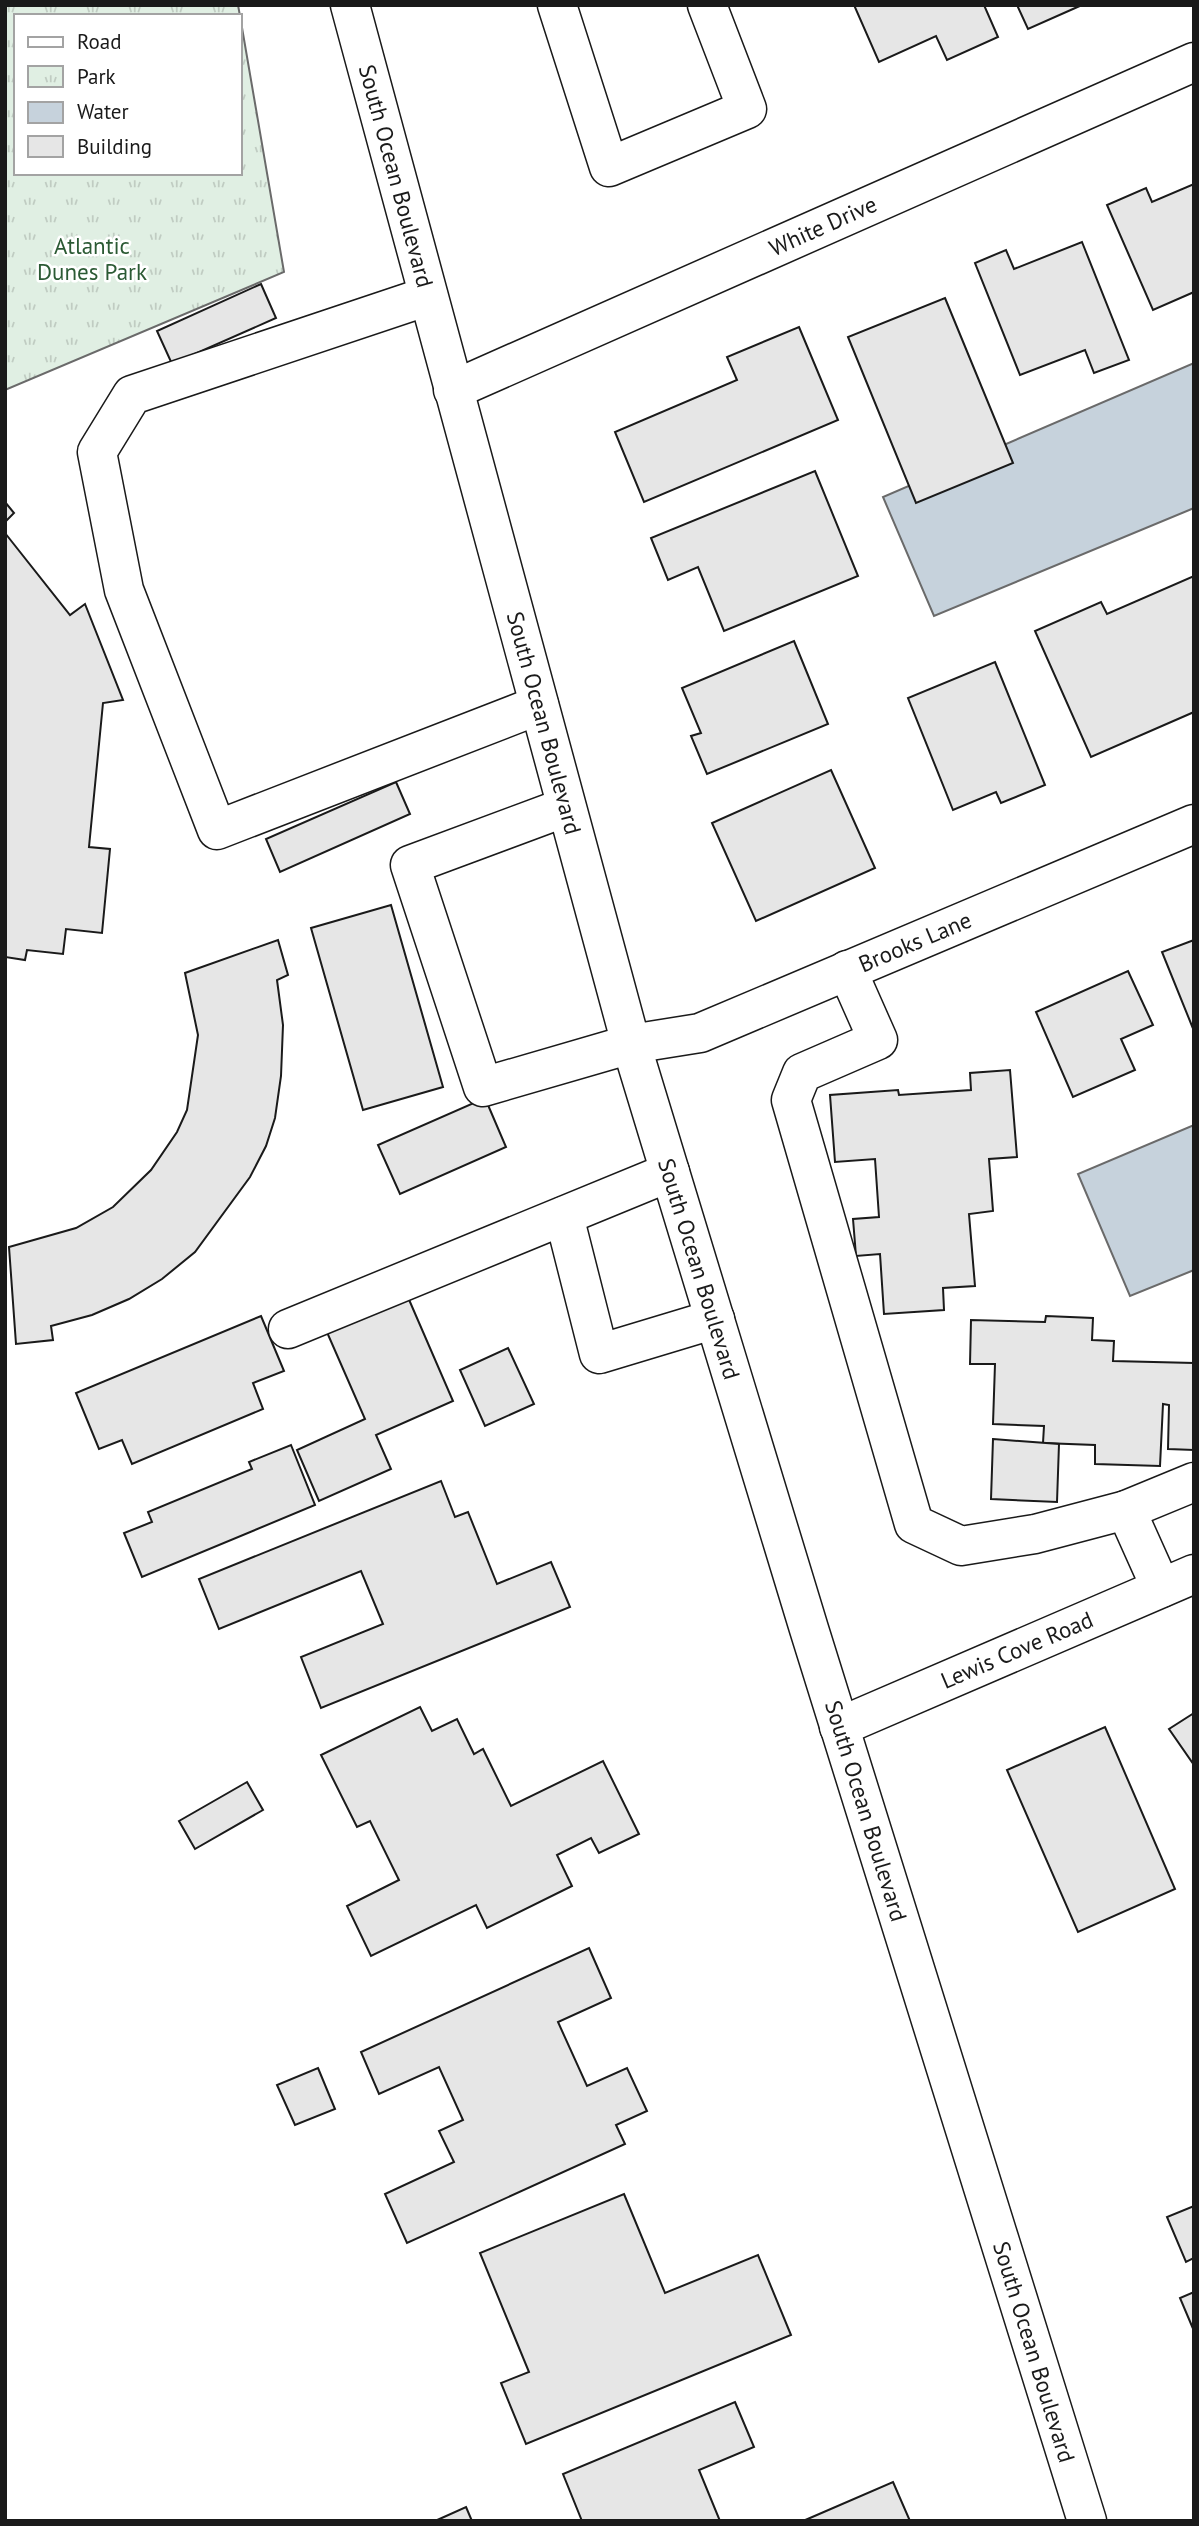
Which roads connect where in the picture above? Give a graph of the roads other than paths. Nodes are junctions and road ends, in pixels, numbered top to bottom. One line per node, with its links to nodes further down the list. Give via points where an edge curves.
1 (350, 5): 5 (main road, South Ocean Boulevard)
2 (557, 5): 3 (main road, via 609,167 747,109)
3 (707, 5)
4 (1194, 62): 6 (main road, White Drive)
5 (428, 296): 6 (main road, South Ocean Boulevard); 7 (main road, via 132,395 97,452 124,590 217,830)
6 (453, 390): 7 (main road, South Ocean Boulevard)
7 (539, 705): 8 (main road, South Ocean Boulevard)
8 (566, 807): 11 (main road, South Ocean Boulevard); 11 (main road, Brooks Lane, via 410,865 483,1087)
9 (1194, 824): 10 (main road, Brooks Lane)
10 (848, 970): 11 (main road, Brooks Lane, via 700,1033); 17 (main road, via 878,1040 802,1073 791,1100 914,1524 961,1546 1035,1534)
11 (631, 1044): 12 (main road, South Ocean Boulevard)
12 (670, 1172): 13 (main road); 14 (main road, South Ocean Boulevard)
13 (564, 1216): 14 (main road, via 599,1354); 15 (main road)
14 (715, 1319): 19 (main road, South Ocean Boulevard)
15 (288, 1329)
16 (1194, 1482): 17 (main road)
17 (1126, 1510): 18 (main road)
18 (1177, 1581): 19 (main road, Lewis Cove Road)
19 (839, 1727): 20 (main road, South Ocean Boulevard)
20 (1087, 2521)

